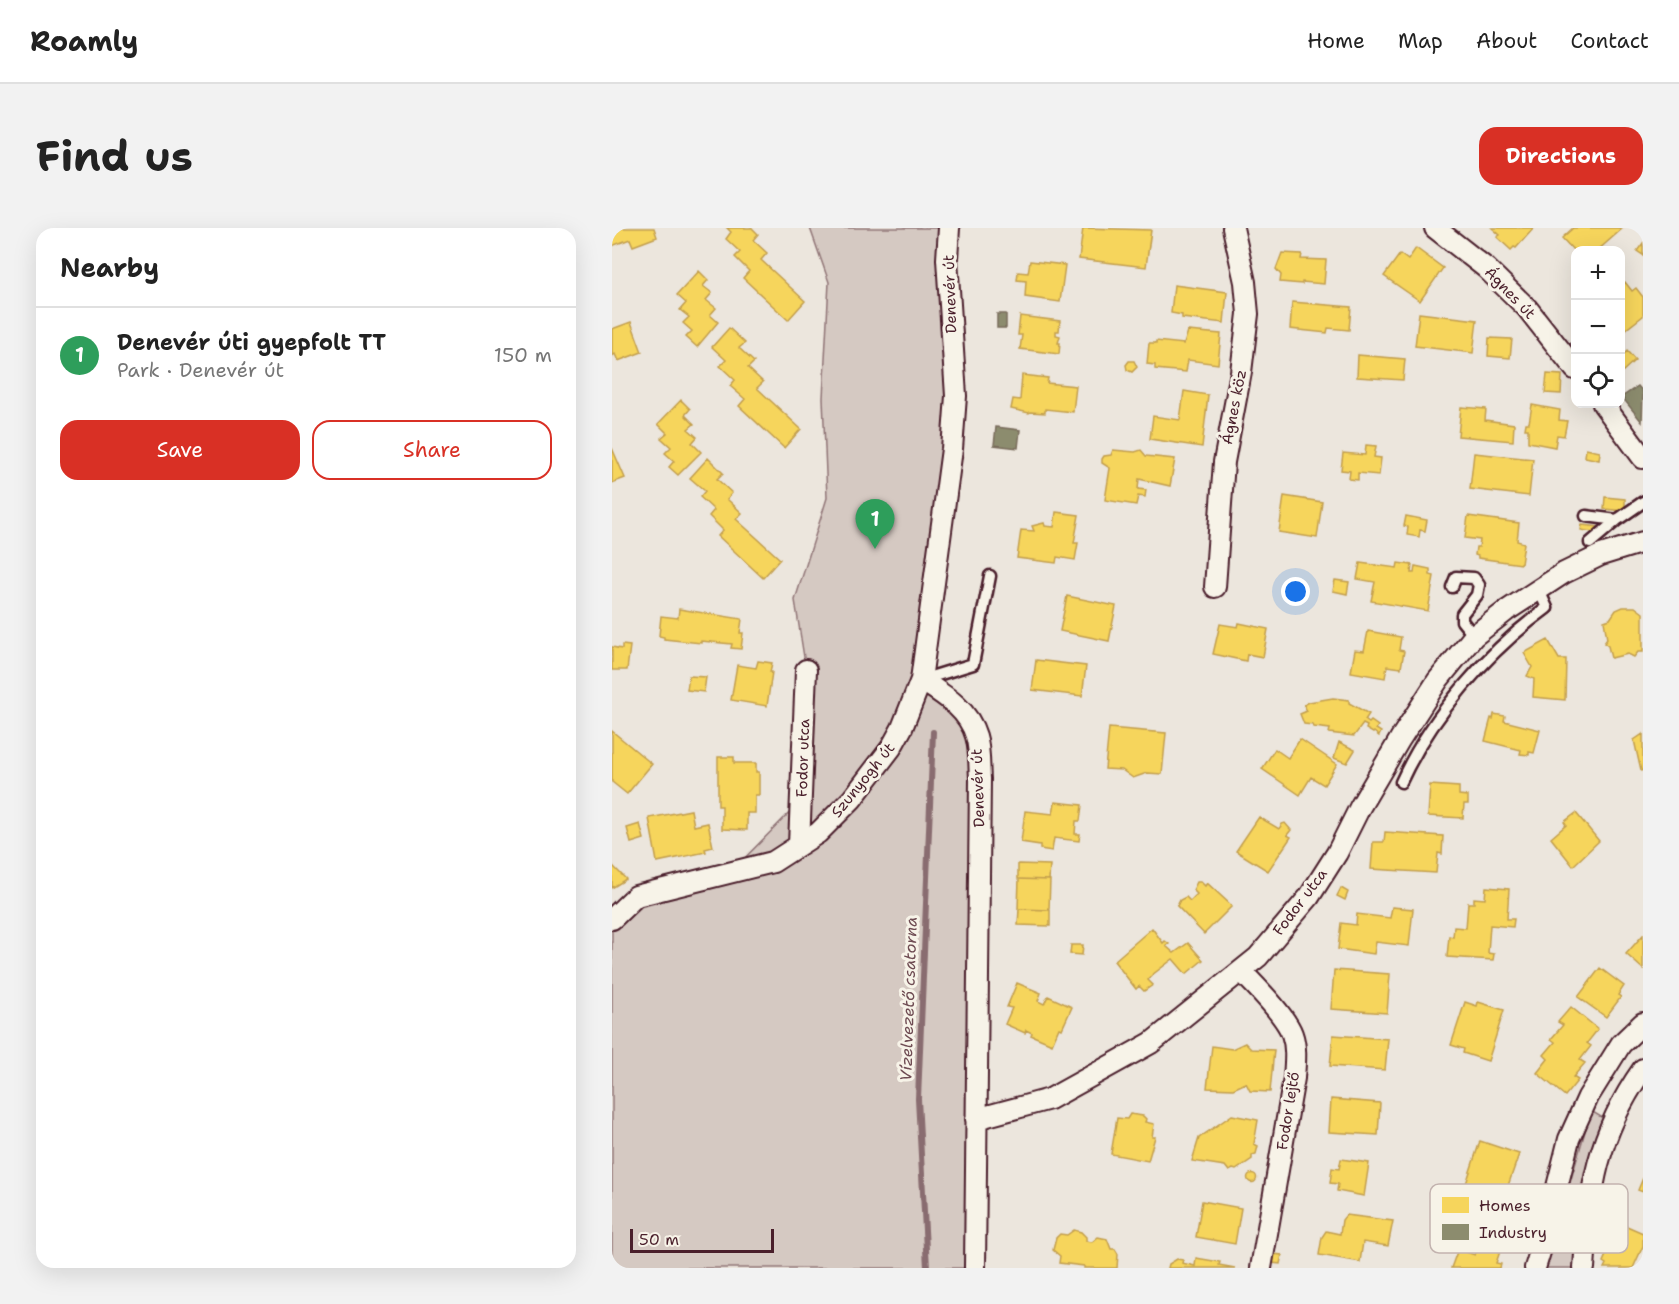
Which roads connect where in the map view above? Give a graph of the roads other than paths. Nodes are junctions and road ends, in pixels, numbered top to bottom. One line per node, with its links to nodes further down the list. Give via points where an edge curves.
1 (950, 228): 18 (street, Denevér út, via 947,259 956,396)
2 (1233, 228): 13 (street, Ágnes köz, via 1248,314 1224,462)
3 (1435, 228): 4 (street, Ágnes út, via 1486,268 1527,308)
4 (1571, 364)
5 (1606, 408): 6 (street)
6 (1643, 458)
7 (1643, 502): 9 (lane)
8 (1586, 516): 9 (lane)
9 (1617, 520): 11 (lane)
10 (1643, 542): 15 (street, Fodor utca, via 1601,555)
11 (1590, 543)
12 (990, 576): 18 (lane, via 974,663)
13 (1215, 586)
14 (1452, 587): 16 (lane, via 1456,577 1464,576 1474,578 1479,585 1477,595 1462,614 1462,621)
15 (1538, 588): 16 (street, Fodor utca); 19 (lane, via 1547,608 1477,669 1426,739)
16 (1474, 636): 22 (street, Fodor utca, via 1438,680 1400,739 1309,897 1258,957)
17 (806, 670): 20 (street, Fodor utca)
18 (921, 680): 20 (street, Szunyogh út, via 891,748 852,799 818,833); 25 (street, Denevér út, via 968,717 977,738 980,779)
19 (1401, 782)
20 (799, 845): 21 (street, Szunyogh út, via 773,862 636,896)
21 (612, 919)
22 (1241, 970): 25 (street, Fodor utca, via 1151,1043 1050,1099); 31 (street, Fodor lejtő, via 1292,1033 1296,1054)
23 (1643, 1023): 26 (street, via 1621,1044 1588,1097 1569,1139)
24 (1643, 1069): 27 (street, via 1612,1122)
25 (976, 1119): 30 (street, Denevér út)
26 (1558, 1184)
27 (1593, 1184)
28 (1540, 1253): 32 (street)
29 (1585, 1253): 33 (street)
30 (975, 1268)
31 (1261, 1268)
32 (1535, 1268)
33 (1584, 1268)

